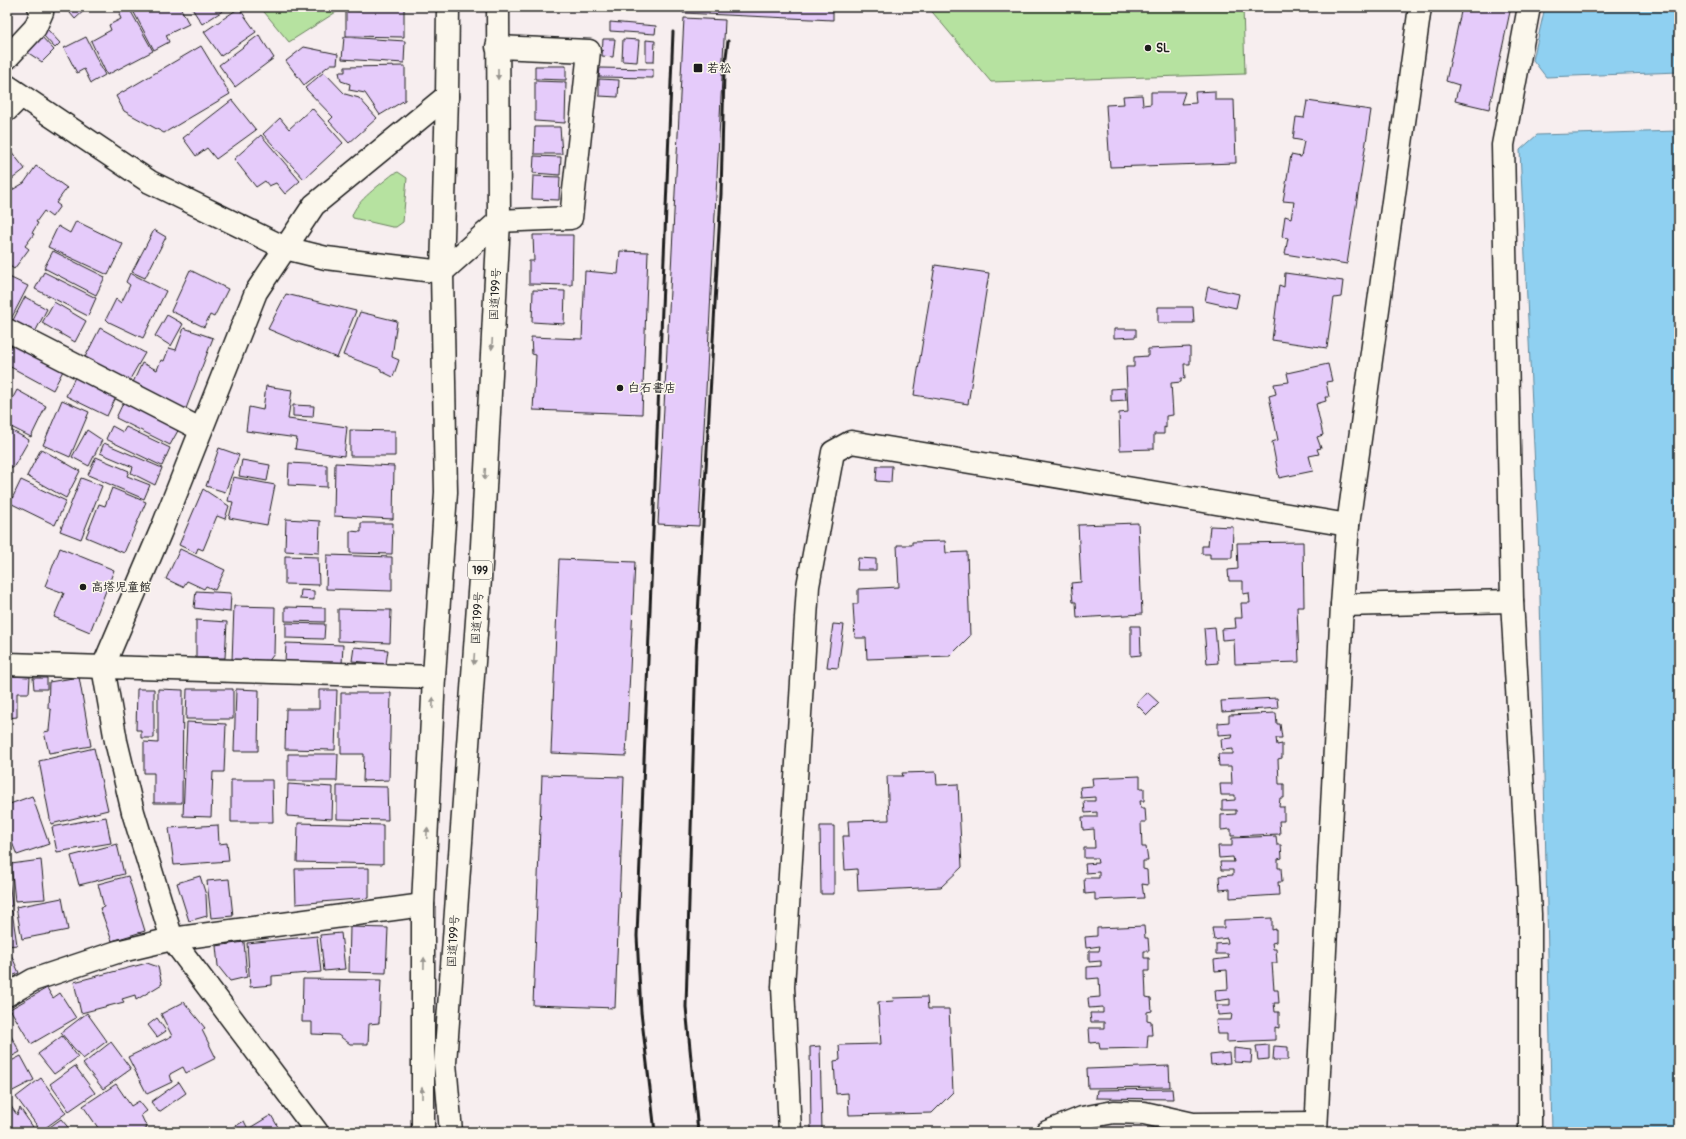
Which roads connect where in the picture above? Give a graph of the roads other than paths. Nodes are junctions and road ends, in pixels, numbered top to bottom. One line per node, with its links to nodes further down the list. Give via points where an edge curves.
1 (39, 7): 7 (main road, via 42,12 35,28)
2 (448, 7): 8 (main road)
3 (498, 7): 6 (main road, 国道199号 / 199)
4 (1420, 7): 15 (main road)
5 (1529, 7): 16 (main road, via 1503,145)
6 (497, 47): 10 (main road, 国道199号 / 199, one-way to 10); 10 (main road, via 589,51 571,218)
7 (7, 58)
8 (447, 96): 11 (main road, via 314,205); 12 (main road)
9 (12, 97): 11 (main road, via 150,182)
10 (499, 221): 12 (main road); 27 (main road, 国道199号 / 199, one-way to 27, via 481,565 445,1063)
11 (285, 248): 12 (main road, via 326,258); 14 (main road, via 256,292)
12 (442, 272): 20 (main road, via 446,492)
13 (7, 330): 14 (main road)
14 (200, 430): 19 (main road, via 163,526)
15 (1348, 525): 17 (main road); 28 (main road, via 851,442 833,452 808,586 783,987)
16 (1512, 601): 17 (main road); 30 (main road, via 1530,914)
17 (1342, 605): 24 (main road)
18 (7, 664): 19 (main road)
19 (103, 667): 20 (main road); 22 (main road, via 116,740 133,812)
20 (434, 677): 21 (main road, one-way to 20)
21 (423, 905): 22 (main road); 26 (main road, one-way to 21)
22 (172, 939): 23 (main road, via 117,952 33,980); 25 (main road)
23 (7, 995)
24 (1316, 1128): 29 (main road, via 1193,1124 1144,1113 1114,1112 1082,1118)
25 (317, 1132)
26 (423, 1132)
27 (451, 1132)
28 (790, 1132)
29 (1048, 1132)
30 (1530, 1132)

